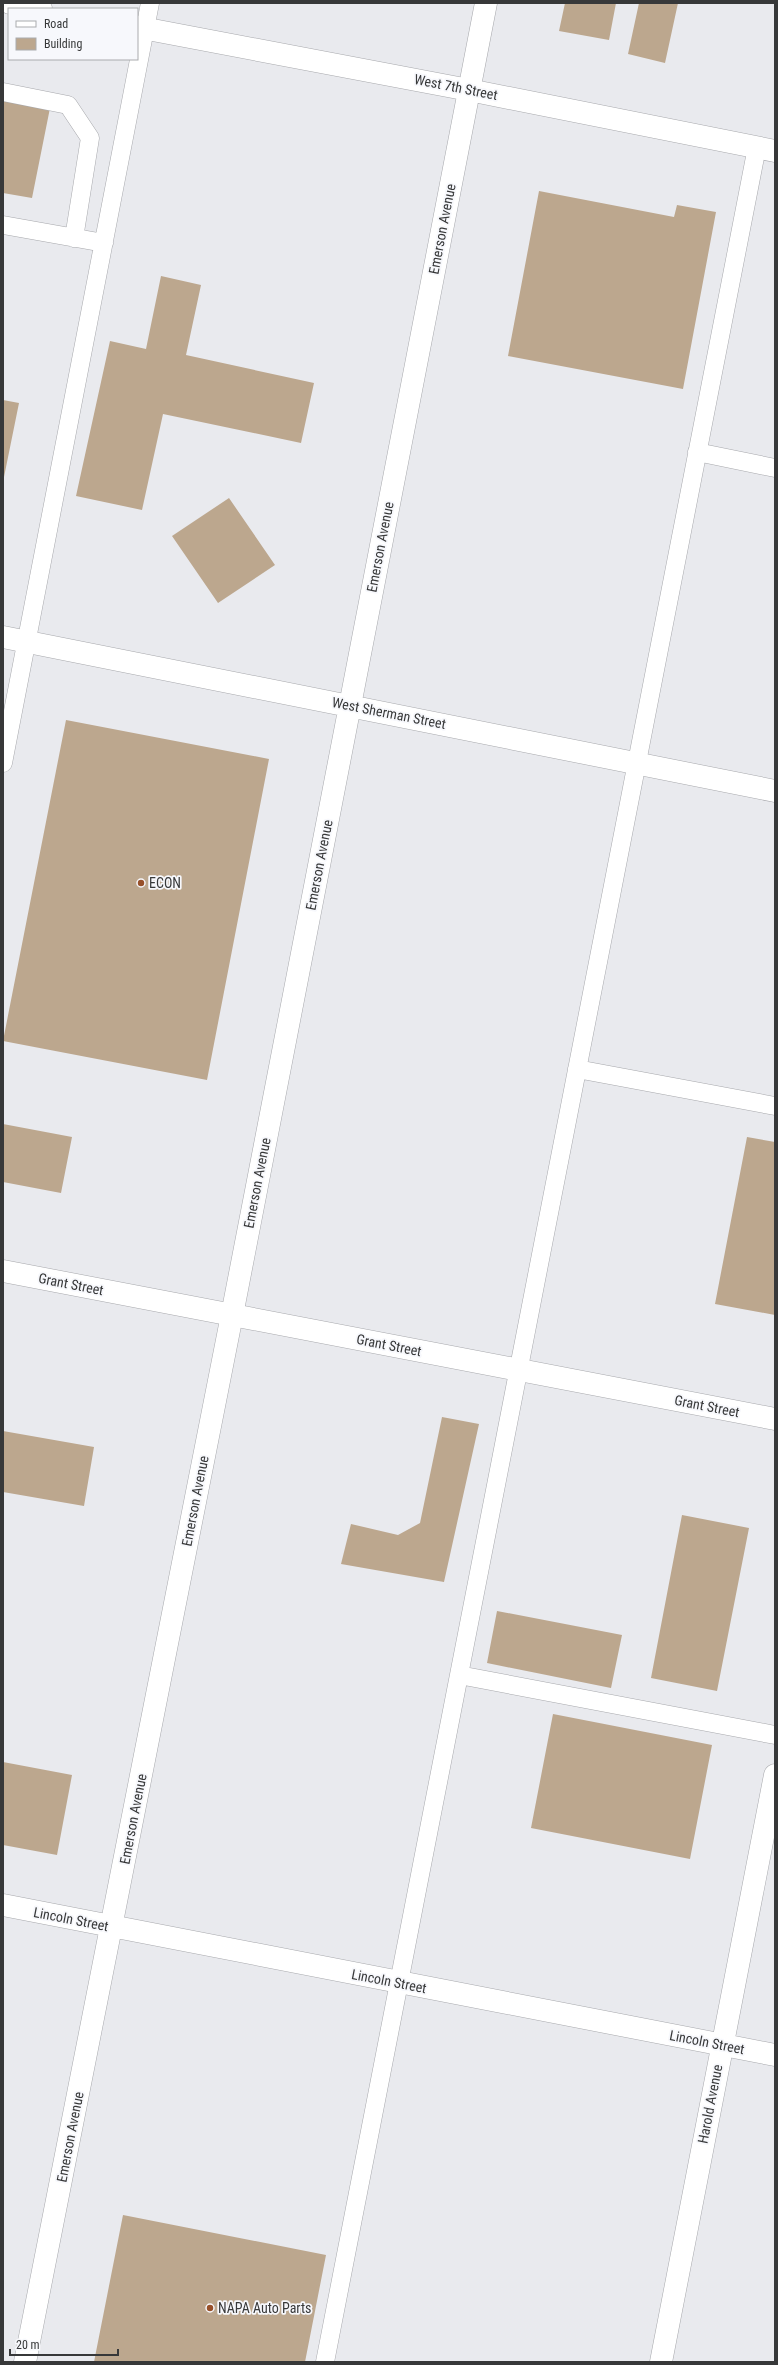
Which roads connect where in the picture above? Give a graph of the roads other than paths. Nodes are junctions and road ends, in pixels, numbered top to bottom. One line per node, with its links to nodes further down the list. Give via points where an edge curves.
1 (10, 3): 4 (street)
2 (150, 3): 5 (lane)
3 (486, 3): 8 (street, Emerson Avenue)
4 (37, 8)
5 (141, 28): 6 (lane); 8 (street, West 7th Street)
6 (138, 45)
7 (135, 60): 13 (lane)
8 (469, 90): 10 (street, West 7th Street); 18 (street, Emerson Avenue)
9 (3, 92): 12 (lane, via 68,105 90,138)
10 (766, 149): 14 (lane)
11 (3, 225): 12 (lane)
12 (74, 238): 13 (lane)
13 (104, 243): 17 (lane)
14 (698, 452): 15 (lane); 20 (lane)
15 (775, 468)
16 (3, 637): 17 (street, West Sherman Street)
17 (26, 642): 18 (street, West Sherman Street); 19 (lane)
18 (350, 705): 20 (street, West Sherman Street); 25 (street, Emerson Avenue)
19 (3, 763)
20 (637, 763): 21 (street, West Sherman Street); 22 (lane)
21 (775, 791)
22 (577, 1069): 23 (lane); 26 (lane)
23 (775, 1106)
24 (3, 1271): 25 (street, Grant Street)
25 (232, 1315): 26 (street, Grant Street); 32 (street, Emerson Avenue)
26 (518, 1370): 27 (street, Grant Street); 28 (lane)
27 (775, 1419)
28 (459, 1675): 29 (lane); 33 (lane)
29 (775, 1735)
30 (775, 1775): 34 (street, Harold Avenue)
31 (3, 1905): 32 (street, Lincoln Street)
32 (112, 1927): 33 (street, Lincoln Street); 36 (street, Emerson Avenue)
33 (399, 1983): 34 (street, Lincoln Street); 37 (lane)
34 (721, 2045): 35 (street, Lincoln Street); 38 (street, Harold Avenue)
35 (775, 2055)
36 (25, 2362)
37 (325, 2362)
38 (661, 2362)

